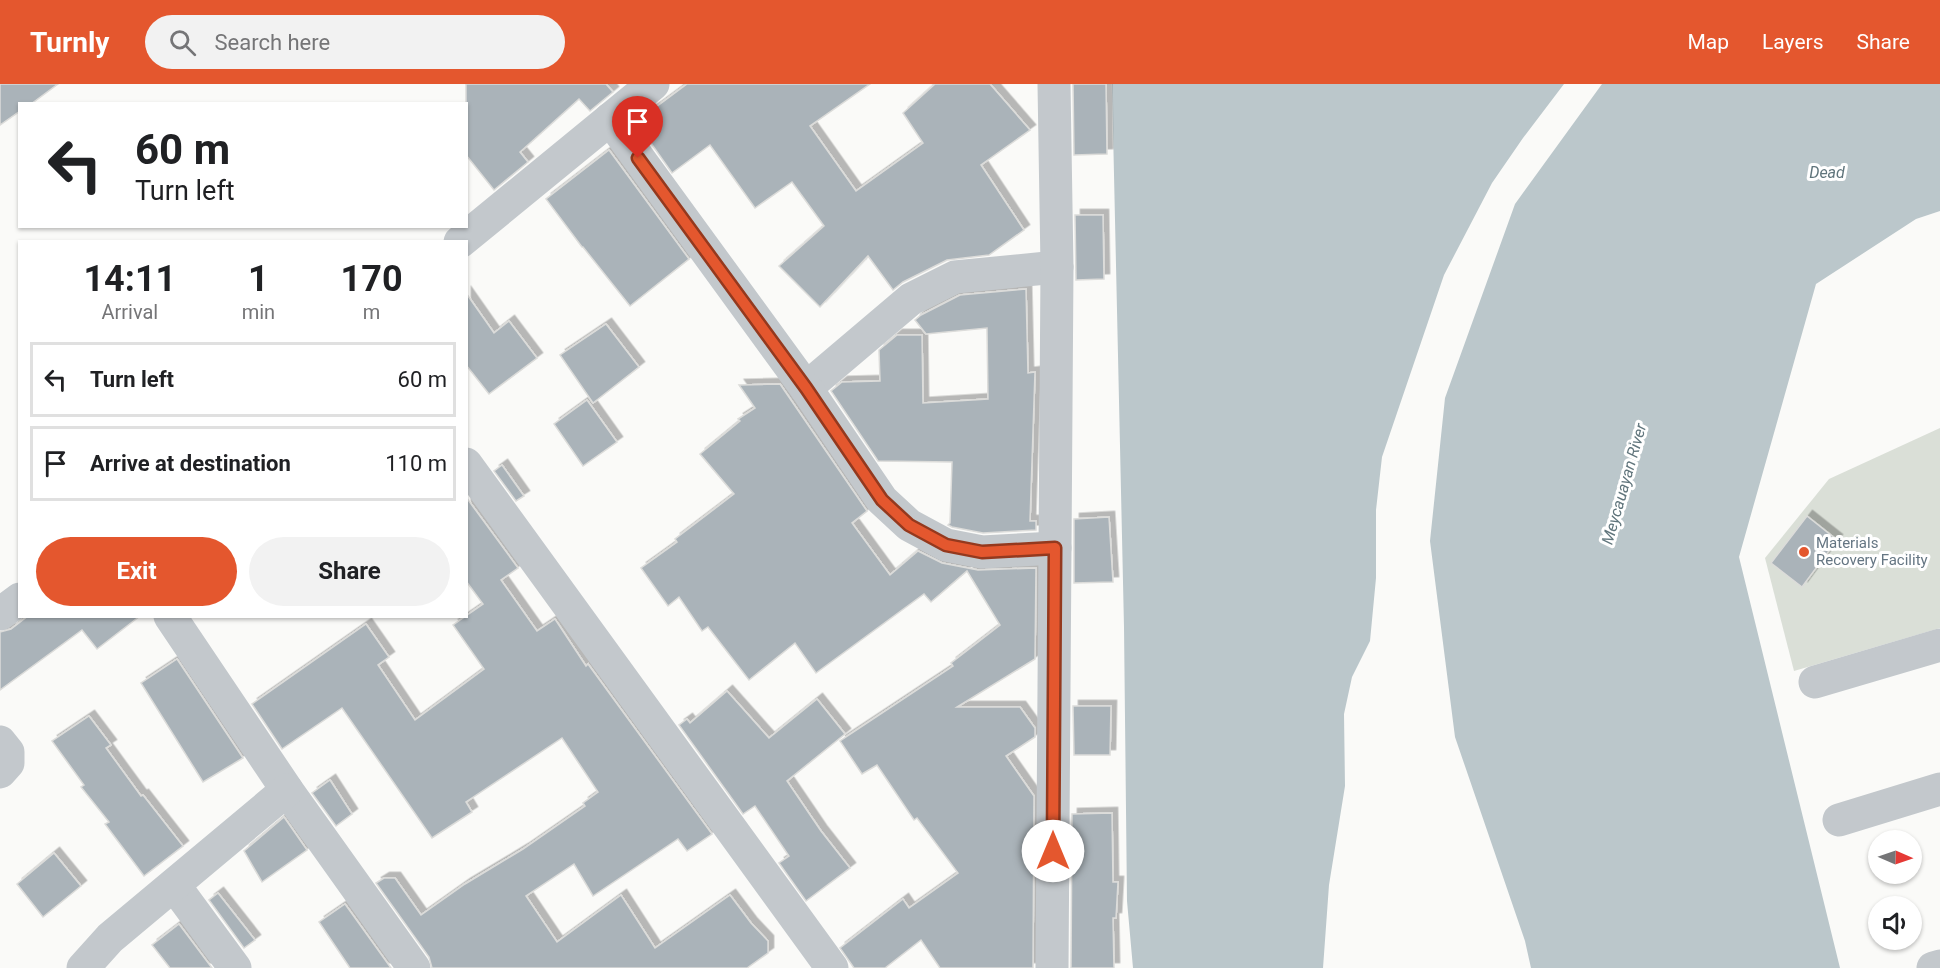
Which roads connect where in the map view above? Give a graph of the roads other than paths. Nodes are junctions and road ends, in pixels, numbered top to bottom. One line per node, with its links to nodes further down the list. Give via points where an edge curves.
1 (654, 84): 3 (street)
2 (1054, 84): 5 (street)
3 (610, 119): 4 (street); 6 (street)
4 (462, 240)
5 (1057, 267): 6 (street, via 954,277 911,298); 8 (street)
6 (806, 388): 8 (street, via 882,500 909,525 946,545 982,552)
7 (468, 467): 24 (street)
8 (1055, 548): 25 (street)
9 (18, 600): 10 (street)
10 (0, 614)
11 (171, 618): 17 (street)
12 (1940, 645): 13 (street)
13 (1815, 682)
14 (0, 742): 15 (street, via 8,752 8,763)
15 (0, 772)
16 (1940, 789): 18 (street)
17 (287, 790): 19 (street); 23 (street)
18 (1839, 820)
19 (174, 885): 20 (street, via 110,938); 22 (street)
20 (89, 966)
21 (1940, 966): 26 (street)
22 (235, 968)
23 (414, 968)
24 (832, 968)
25 (1052, 968)
26 (1933, 968)

